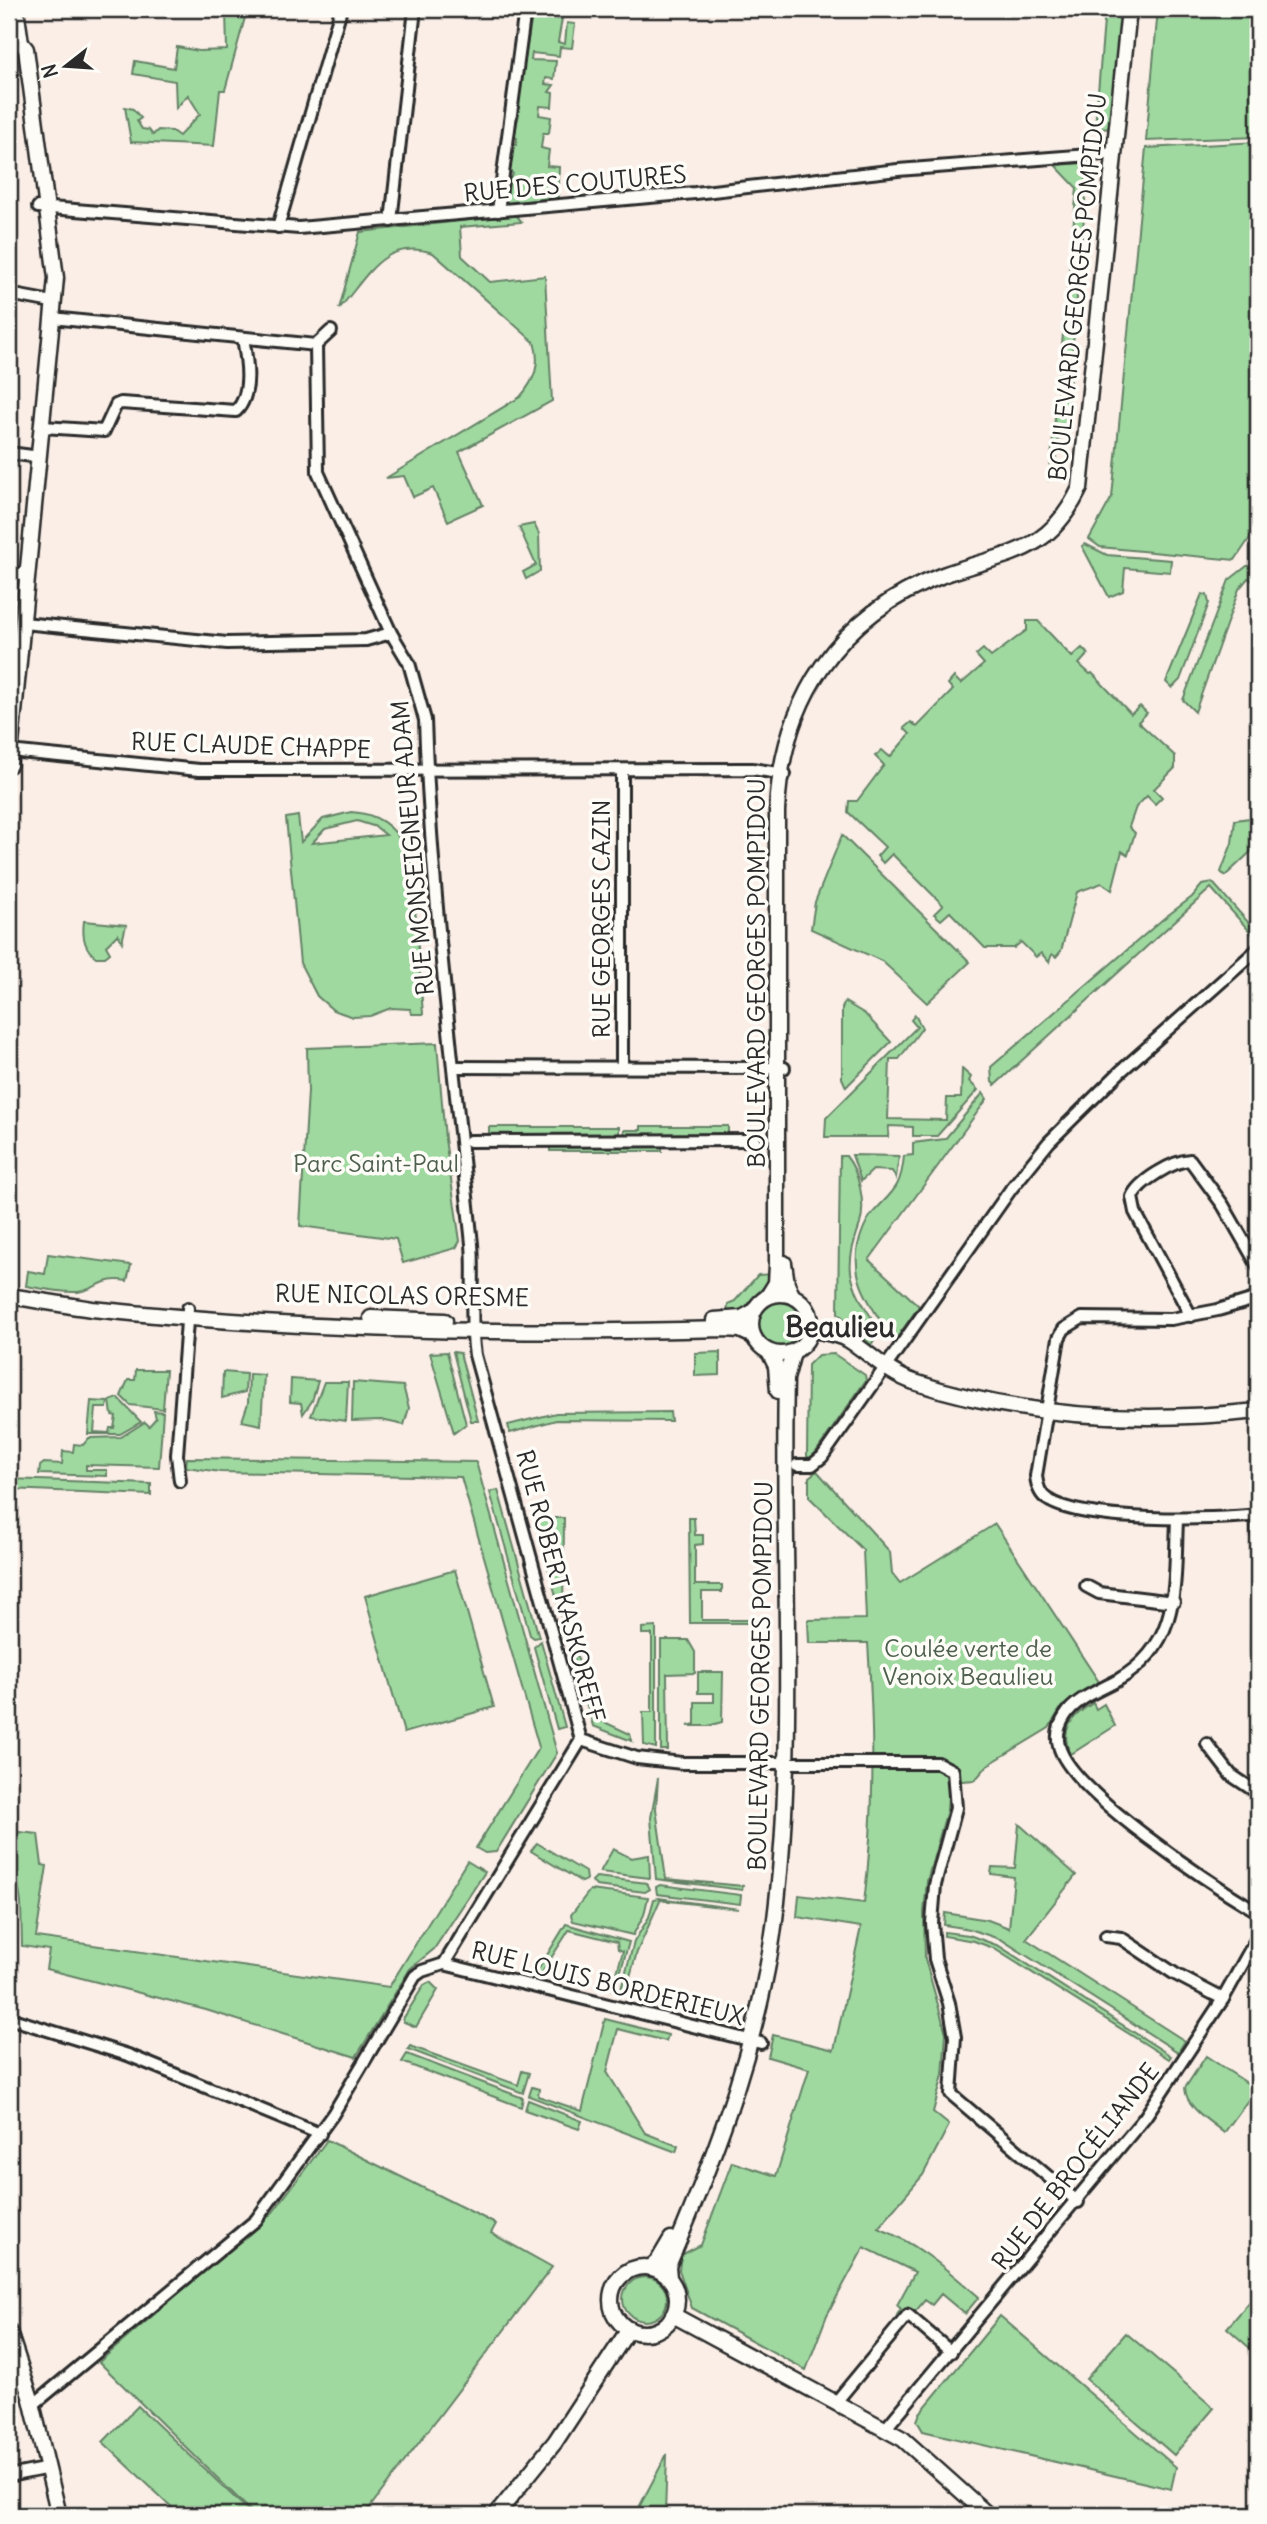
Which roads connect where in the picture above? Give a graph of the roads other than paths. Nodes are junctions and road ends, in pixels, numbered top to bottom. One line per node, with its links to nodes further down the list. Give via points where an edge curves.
1 (16, 9): 8 (street, via 21,43 17,50)
2 (341, 9): 11 (street)
3 (415, 9): 10 (street)
4 (525, 9): 9 (street)
5 (1129, 9): 7 (street, BOULEVARD GEORGES POMPIDOU)
6 (1136, 9): 28 (street, BOULEVARD GEORGES POMPIDOU, via 1093,468 1085,500 1071,523 1045,546 923,592 882,617 846,648 827,669 802,714)
7 (1115, 153): 9 (street, RUE DES COUTURES); 28 (street, BOULEVARD GEORGES POMPIDOU, via 1084,468 1071,508 1054,530 1023,550 927,582 891,601 850,635 821,666 803,697 786,737)
8 (42, 207): 11 (street, RUE DES COUTURES); 13 (street, via 56,278)
9 (498, 211): 10 (street, RUE DES COUTURES)
10 (391, 221): 11 (street, RUE DES COUTURES)
11 (278, 226)
12 (9, 294): 13 (street)
13 (52, 302): 14 (street)
14 (52, 318): 16 (street); 18 (street)
15 (331, 331): 17 (street)
16 (243, 338): 17 (street); 18 (street, via 245,395 236,411 121,402 104,431)
17 (316, 345): 24 (street, RUE MONSEIGNEUR ADAM, via 318,472)
18 (43, 427): 20 (street)
19 (9, 453): 20 (street)
20 (40, 457): 22 (street)
21 (9, 573): 22 (street)
22 (28, 575): 23 (street)
23 (23, 623): 24 (street, via 227,643 366,640); 25 (street)
24 (391, 633): 26 (street, RUE MONSEIGNEUR ADAM, via 409,663 422,705)
25 (9, 756): 26 (street, RUE CLAUDE CHAPPE, via 199,770)
26 (428, 770): 27 (street, RUE CLAUDE CHAPPE); 30 (street, RUE MONSEIGNEUR ADAM)
27 (622, 770): 28 (street, RUE CLAUDE CHAPPE, via 757,769); 31 (street, RUE GEORGES CAZIN)
28 (782, 774): 32 (street, BOULEVARD GEORGES POMPIDOU)
29 (1258, 951): 48 (street, via 1121,1071 1049,1142)
30 (453, 1067): 31 (street); 43 (street, RUE MONSEIGNEUR ADAM, via 473,1257)
31 (622, 1067): 32 (street)
32 (781, 1068): 36 (street, BOULEVARD GEORGES POMPIDOU, via 784,1272); 38 (street, BOULEVARD GEORGES POMPIDOU, via 776,1283)
33 (755, 1140): 34 (street)
34 (470, 1141)
35 (1258, 1266): 42 (street, via 1190,1160 1140,1185 1132,1198 1135,1212)
36 (792, 1295): 38 (street); 44 (street, via 807,1309)
37 (9, 1296): 41 (street, RUE NICOLAS ORESME)
38 (768, 1296): 40 (street)
39 (1258, 1298): 42 (street)
40 (753, 1312): 43 (street, RUE NICOLAS ORESME, via 731,1320); 45 (street)
41 (187, 1313): 43 (street, RUE NICOLAS ORESME); 52 (street, via 177,1455)
42 (1191, 1316): 49 (street, via 1149,1320 1092,1317 1073,1322 1059,1338)
43 (472, 1326): 45 (street, RUE NICOLAS ORESME, via 725,1329); 60 (street, RUE ROBERT KASKOREFF, via 475,1355)
44 (811, 1329): 47 (street); 48 (street, via 846,1339)
45 (753, 1336): 46 (street)
46 (769, 1352): 47 (street); 62 (street, BOULEVARD GEORGES POMPIDOU, via 778,1379)
47 (793, 1352): 62 (street, BOULEVARD GEORGES POMPIDOU, via 786,1387)
48 (885, 1368): 49 (street, via 925,1385); 51 (street, via 817,1464)
49 (1047, 1410): 50 (street, via 1159,1418); 54 (street, via 1036,1476 1045,1497 1091,1512)
50 (1258, 1411)
51 (797, 1465)
52 (180, 1481)
53 (1258, 1515): 54 (street); 55 (street)
54 (1177, 1520): 57 (street)
55 (1258, 1535)
56 (1086, 1586): 57 (street, via 1099,1593)
57 (1174, 1602): 64 (street, via 1159,1639 1139,1665 1069,1710 1059,1730 1059,1746 1075,1771 1119,1814 1184,1865)
58 (1258, 1615): 59 (street)
59 (1257, 1651)
60 (582, 1740): 62 (street, via 658,1762); 67 (street, RUE ROBERT KASKOREFF)
61 (1207, 1744): 63 (street, via 1231,1775)
62 (782, 1763): 70 (street, BOULEVARD GEORGES POMPIDOU, via 777,1904); 72 (street, via 938,1763 953,1771 956,1808 935,1885 932,1923 935,1959 955,2038 951,2094)
63 (1258, 1793)
64 (1258, 1912)
65 (1258, 1936): 68 (street, RUE DE BROCÉLIANDE)
66 (1106, 1937): 68 (street, via 1121,1938)
67 (444, 1964): 70 (street, RUE LOUIS BORDERIEUX); 71 (street, via 415,1976)
68 (1223, 1999): 72 (street, RUE DE BROCÉLIANDE, via 1145,2117)
69 (9, 2018): 71 (street, via 128,2055)
70 (751, 2040): 73 (street, BOULEVARD GEORGES POMPIDOU, via 668,2246); 74 (street, BOULEVARD GEORGES POMPIDOU, via 707,2174 668,2266)
71 (320, 2134): 80 (street, via 256,2220)
72 (1077, 2202): 78 (street, RUE DE BROCÉLIANDE)
73 (650, 2268): 74 (street); 76 (street, via 626,2272 612,2291 614,2313)
74 (668, 2278): 75 (street, via 676,2296)
75 (673, 2315): 76 (street, via 659,2329); 79 (street)
76 (629, 2329): 85 (street, via 555,2442)
77 (9, 2332): 80 (street)
78 (951, 2352): 79 (street, via 908,2315); 81 (street, RUE DE BROCÉLIANDE)
79 (836, 2402): 81 (street)
80 (33, 2405): 82 (street)
81 (886, 2428): 86 (street)
82 (49, 2468): 83 (street); 84 (street)
83 (9, 2476)
84 (58, 2515)
85 (496, 2515)
86 (988, 2515)

